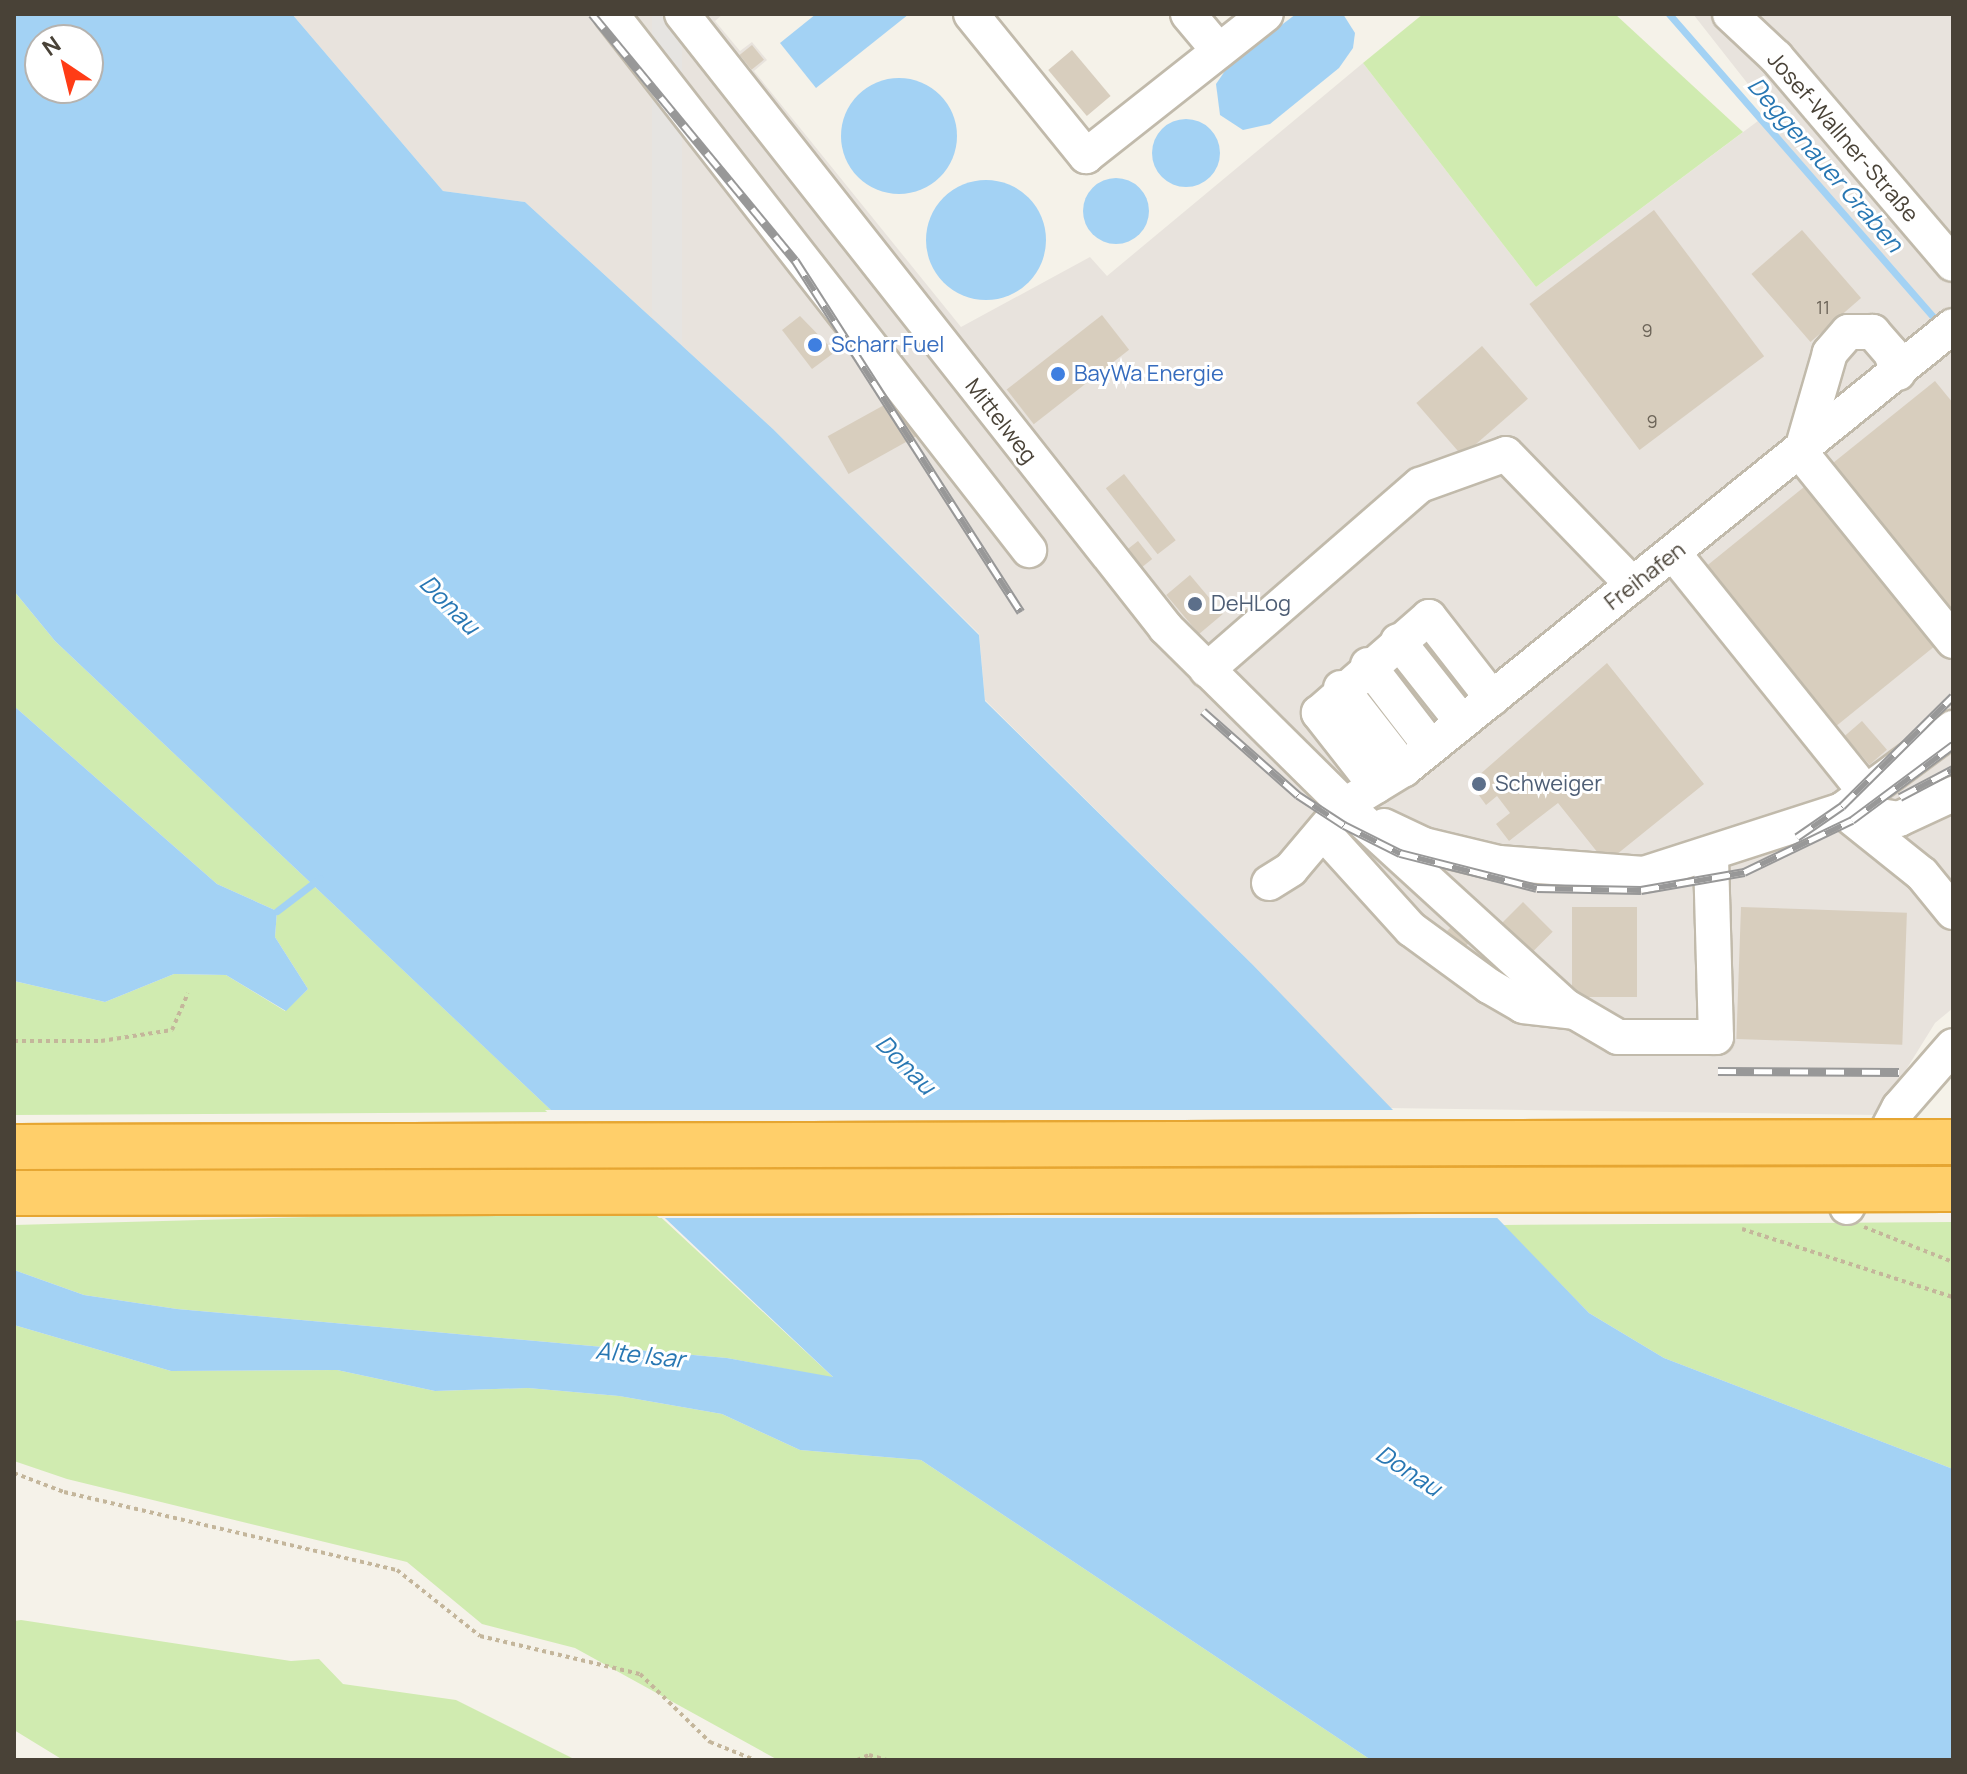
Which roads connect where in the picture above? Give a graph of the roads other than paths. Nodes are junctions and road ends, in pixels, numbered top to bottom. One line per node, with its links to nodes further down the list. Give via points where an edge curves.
1 (611, 14): 12 (street)
2 (682, 14): 18 (street, Mittelweg, via 1097,543)
3 (1188, 14): 7 (street)
4 (1266, 14): 7 (street)
5 (1730, 14): 8 (street, Josef-Wallner-Straße, via 1776,57)
6 (979, 17): 7 (street, via 1086,156)
7 (1219, 51)
8 (1953, 264)
9 (1948, 330): 10 (street, Freihafen)
10 (1898, 373): 11 (street, Freihafen); 11 (street, via 1891,353 1873,332 1848,332 1830,353)
11 (1801, 453): 13 (street, Freihafen); 16 (street)
12 (1029, 550)
13 (1674, 554): 14 (street, Freihafen); 27 (street)
14 (1633, 585): 18 (street, via 1506,454 1420,485); 20 (street, Freihafen)
15 (1398, 641): 17 (street); 20 (street, via 1429,617); 21 (street)
16 (1953, 641)
17 (1368, 665): 19 (street); 23 (street)
18 (1207, 670): 28 (street, Mittelweg)
19 (1341, 688): 24 (street); 25 (street, via 1319,713)
20 (1492, 698): 21 (street, Freihafen)
21 (1462, 722): 23 (street, Freihafen)
22 (1953, 728): 27 (street)
23 (1431, 747): 24 (street, Freihafen)
24 (1404, 769): 25 (street, Freihafen)
25 (1376, 786): 28 (street, Freihafen)
26 (1953, 794): 27 (street, via 1899,819)
27 (1854, 801): 30 (street); 32 (street)
28 (1345, 805): 29 (street, Freihafen); 30 (street, via 1424,845 1553,872 1644,874); 33 (street, Mittelweg)
29 (1323, 832): 31 (street, Freihafen, via 1291,869); 33 (street, via 1411,929 1489,986 1523,1006)
30 (1711, 857): 33 (street, via 1716,1037 1618,1037)
31 (1269, 883)
32 (1953, 912)
33 (1574, 1012)
34 (1953, 1046): 39 (street, via 1899,1108)
35 (1953, 1142): 36 (highway, bridge)
36 (14, 1147)
37 (1953, 1189): 38 (highway, bridge)
38 (14, 1193)
39 (1847, 1207)

